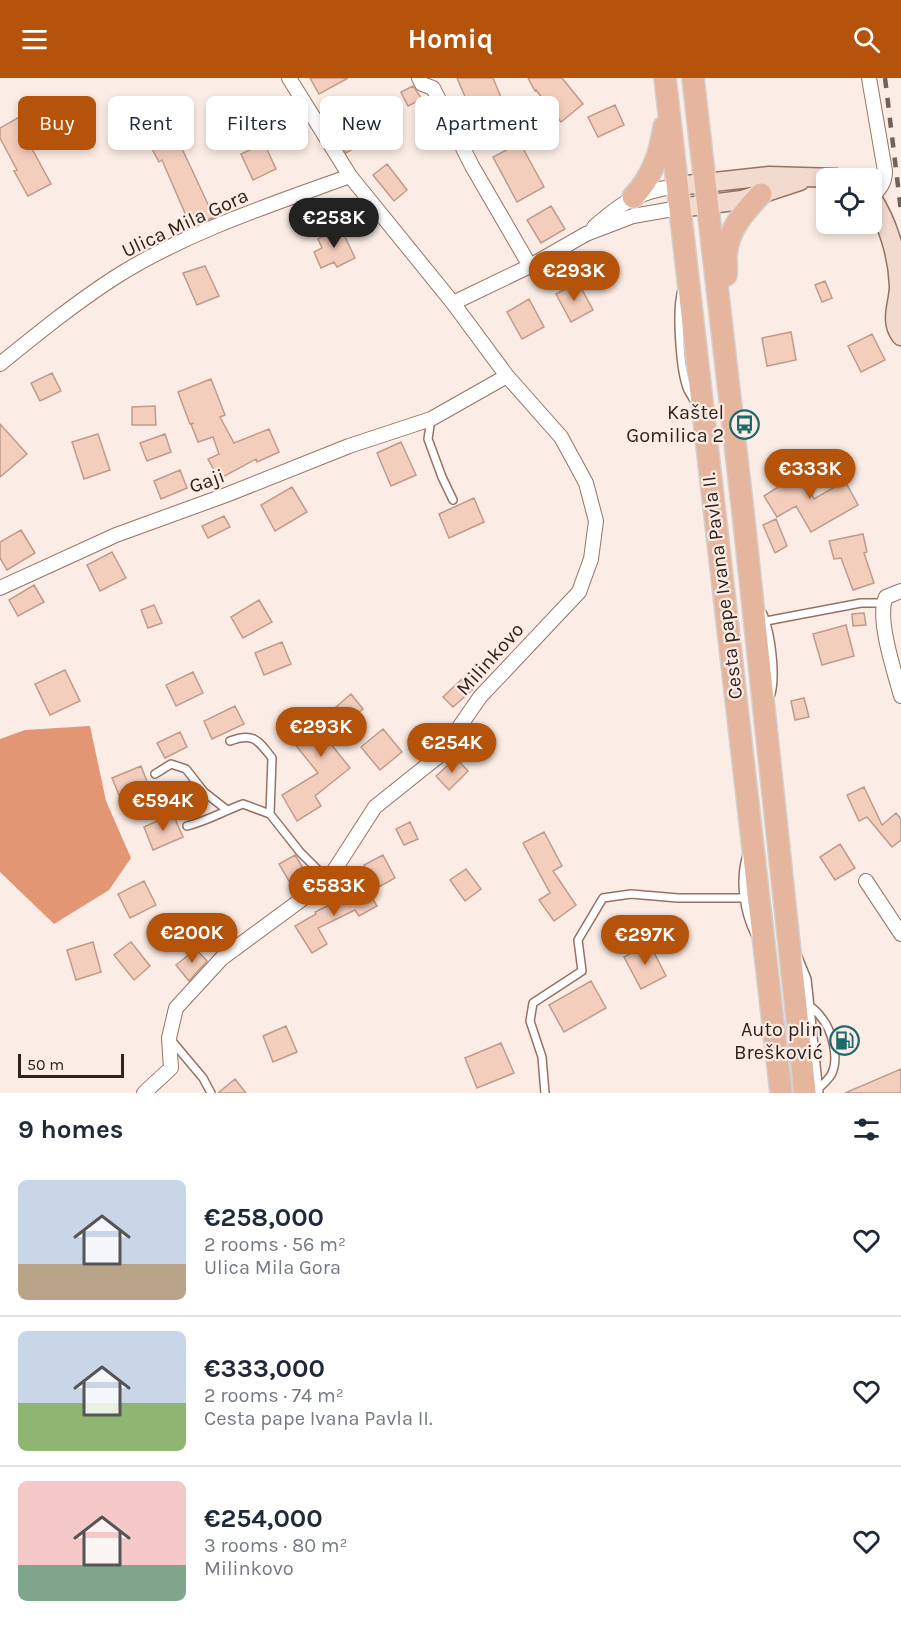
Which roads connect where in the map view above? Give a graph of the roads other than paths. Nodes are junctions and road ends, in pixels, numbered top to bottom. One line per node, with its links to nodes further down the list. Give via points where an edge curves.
1 (289, 78): 7 (street)
2 (419, 78): 19 (street, via 422,84 433,88 472,166)
3 (665, 78): 6 (main road, Cesta pape Ivana Pavla II.)
4 (693, 78): 10 (main road, Cesta pape Ivana Pavla II.)
5 (869, 78): 12 (street, via 885,171)
6 (669, 109): 11 (main road, Cesta pape Ivana Pavla II.); 14 (main road, via 652,172)
7 (350, 176): 21 (street); 23 (street, Ulica Mila Gora, via 160,252 52,321)
8 (813, 177): 9 (street); 10 (street, via 769,176); 13 (street)
9 (816, 177)
10 (705, 182): 11 (street); 15 (main road, Cesta pape Ivana Pavla II.)
11 (677, 186): 14 (street); 16 (main road, Cesta pape Ivana Pavla II.)
12 (882, 186)
13 (761, 194): 15 (street); 20 (main road, via 732,232 724,285)
14 (633, 197): 18 (street)
15 (708, 205): 16 (street); 20 (main road, Cesta pape Ivana Pavla II.)
16 (679, 208): 18 (street, via 633,216); 39 (main road, Cesta pape Ivana Pavla II.)
17 (882, 213): 22 (street, via 896,264 899,288 895,322)
18 (586, 234): 19 (street)
19 (530, 266): 21 (street)
20 (718, 298): 29 (main road, Cesta pape Ivana Pavla II.)
21 (453, 303): 24 (street)
22 (901, 336)
23 (0, 364)
24 (507, 376): 25 (street, Gaji); 40 (street, Milinkovo, via 561,437 586,483 596,521 591,559 579,592 480,697 440,755 375,807)
25 (431, 419): 26 (lane, via 428,439); 27 (street, Gaji, via 116,535)
26 (453, 500)
27 (0, 588)
28 (901, 591): 30 (street, via 886,597)
29 (752, 596): 31 (lane); 33 (main road, Cesta pape Ivana Pavla II.)
30 (883, 603): 31 (lane, via 861,603); 32 (street, via 887,642)
31 (766, 621): 33 (lane, via 773,679)
32 (901, 696)
33 (764, 710): 44 (main road, Cesta pape Ivana Pavla II.)
34 (230, 741): 37 (lane, via 243,736 257,739 272,758)
35 (155, 774): 36 (lane, via 171,764 186,770 204,792)
36 (227, 810): 37 (lane, via 243,804); 38 (lane)
37 (270, 814): 40 (lane)
38 (187, 826)
39 (752, 838): 42 (lane, via 743,865); 45 (main road, Cesta pape Ivana Pavla II.)
40 (328, 880): 47 (street, Milinkovo, via 222,958 176,1008)
41 (866, 881): 43 (street)
42 (745, 898): 45 (lane, via 748,919); 51 (lane, via 631,894 603,898 578,940 582,971 533,1003 530,1021 542,1057)
43 (901, 934)
44 (789, 945): 46 (lane, via 804,968); 48 (main road, Cesta pape Ivana Pavla II.)
45 (765, 956): 52 (main road, Cesta pape Ivana Pavla II.)
46 (810, 1006): 48 (lane); 48 (lane, via 829,1030 834,1067 831,1076)
47 (169, 1038): 49 (street, Milinkovo, via 171,1068); 50 (lane)
48 (814, 1092)
49 (144, 1093)
50 (211, 1093)
51 (545, 1093)
52 (781, 1093)

